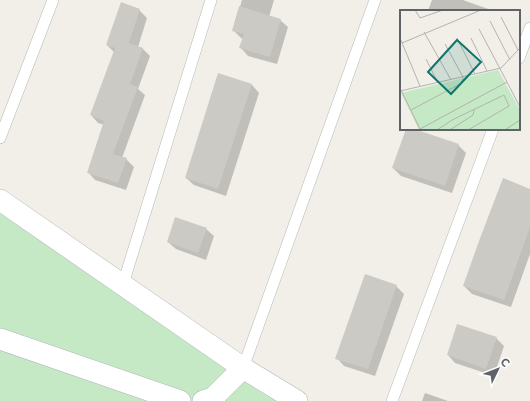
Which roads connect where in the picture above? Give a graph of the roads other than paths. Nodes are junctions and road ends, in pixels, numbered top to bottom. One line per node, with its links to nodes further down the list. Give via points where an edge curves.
1 (53, 0): 7 (lane)
2 (211, 0): 9 (lane)
3 (375, 0): 11 (lane)
4 (530, 28): 5 (lane)
5 (520, 55)
6 (493, 130): 15 (lane)
7 (0, 138)
8 (0, 200): 9 (street)
9 (123, 284): 11 (street)
10 (0, 339): 12 (street)
11 (244, 368): 13 (street, via 213,398); 14 (street)
12 (180, 401)
13 (203, 401)
14 (297, 401)
15 (392, 401)

